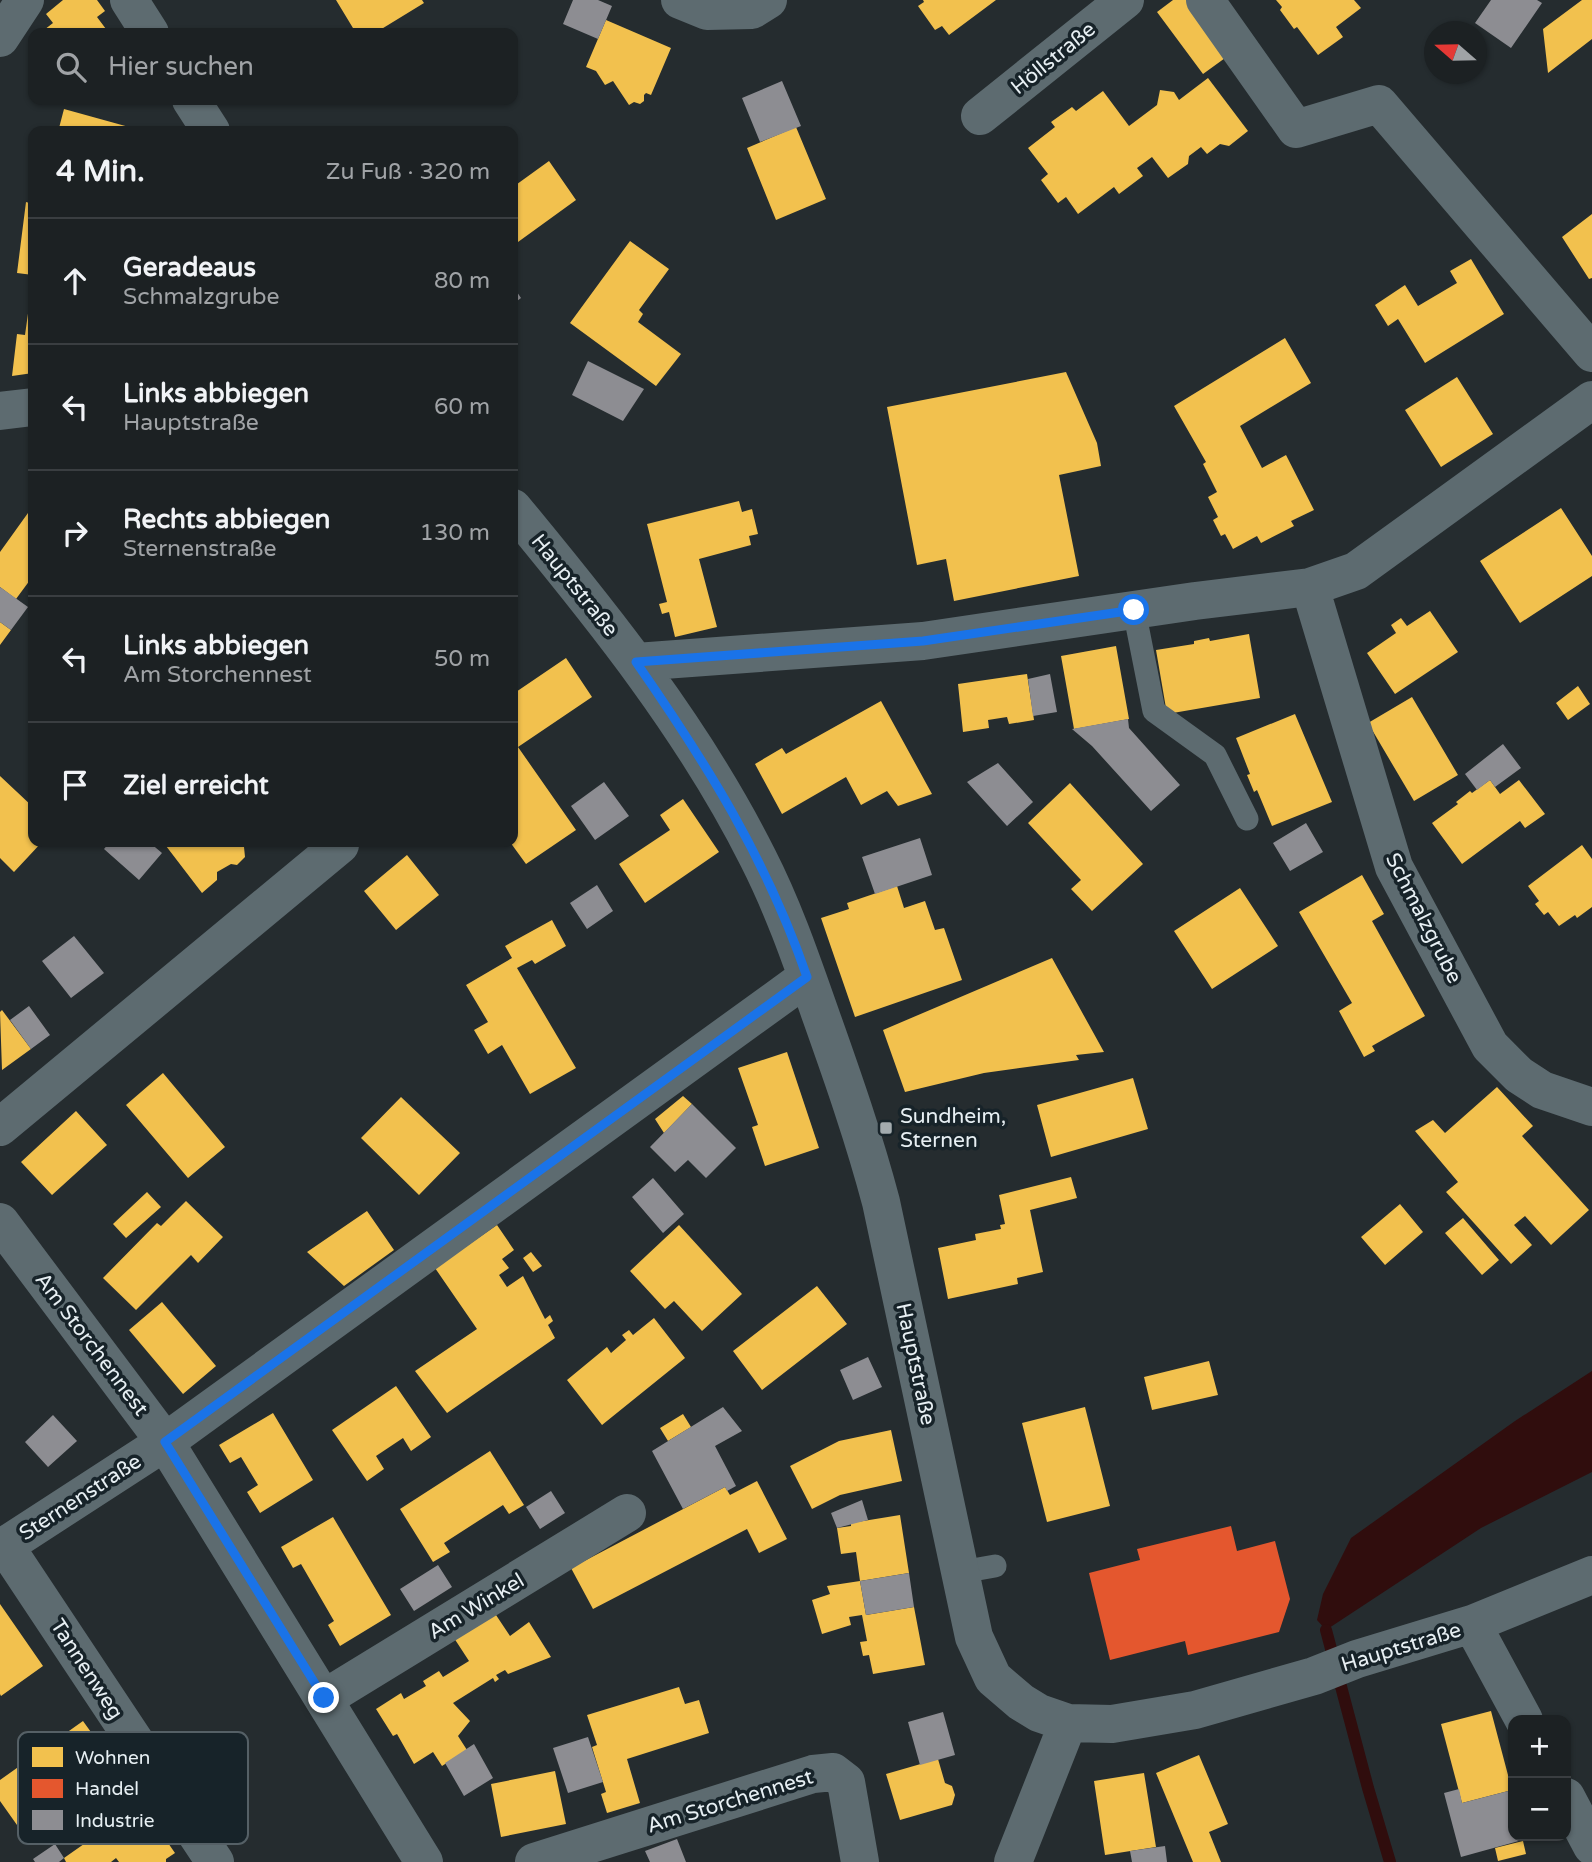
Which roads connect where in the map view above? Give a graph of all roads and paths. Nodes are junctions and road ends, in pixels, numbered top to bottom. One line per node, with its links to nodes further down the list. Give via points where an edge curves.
1 (26, 0): 8 (street)
2 (129, 0): 7 (street)
3 (680, 0): 4 (street, via 707,11 752,10)
4 (768, 0)
5 (1125, 0): 10 (street, Höllstraße)
6 (1205, 0): 12 (street, via 1296,129 1379,104)
7 (147, 28)
8 (0, 38)
9 (194, 105): 11 (street)
10 (980, 116)
11 (208, 126)
12 (1592, 353)
13 (1592, 400): 15 (street, via 1356,571)
14 (518, 514): 17 (street, Hauptstraße)
15 (1310, 587): 16 (street); 21 (street, Schmalzgrube, via 1394,867 1490,1046 1518,1075 1542,1090)
16 (1134, 610): 17 (street, via 923,641); 18 (lane, via 1154,710 1215,755)
17 (636, 662): 20 (street, Hauptstraße, via 689,738 758,857)
18 (1247, 819)
19 (338, 847): 22 (street)
20 (807, 977): 24 (street, Sternenstraße); 31 (street, Hauptstraße, via 867,1149 978,1569 974,1637 993,1678 1039,1713)
21 (1592, 1107)
22 (0, 1127)
23 (0, 1222): 24 (street, Am Storchennest)
24 (165, 1442): 26 (street, Sternenstraße); 29 (street, Am Storchennest)
25 (627, 1513): 29 (street, Am Winkel)
26 (3, 1547): 32 (street, Tannenweg)
27 (1592, 1575): 28 (street, Hauptstraße)
28 (1472, 1624): 30 (street); 31 (street, Hauptstraße, via 1195,1710 1112,1724)
29 (324, 1698): 37 (street, Am Storchennest)
30 (1521, 1715)
31 (1068, 1723): 40 (street)
32 (128, 1732)
33 (1571, 1806): 35 (street)
34 (203, 1844): 36 (street, Tannenweg)
35 (1592, 1846)
36 (215, 1862)
37 (424, 1862)
38 (534, 1862): 39 (street, Am Storchennest, via 813,1774 833,1772 846,1782)
39 (860, 1862)
40 (1013, 1862)

